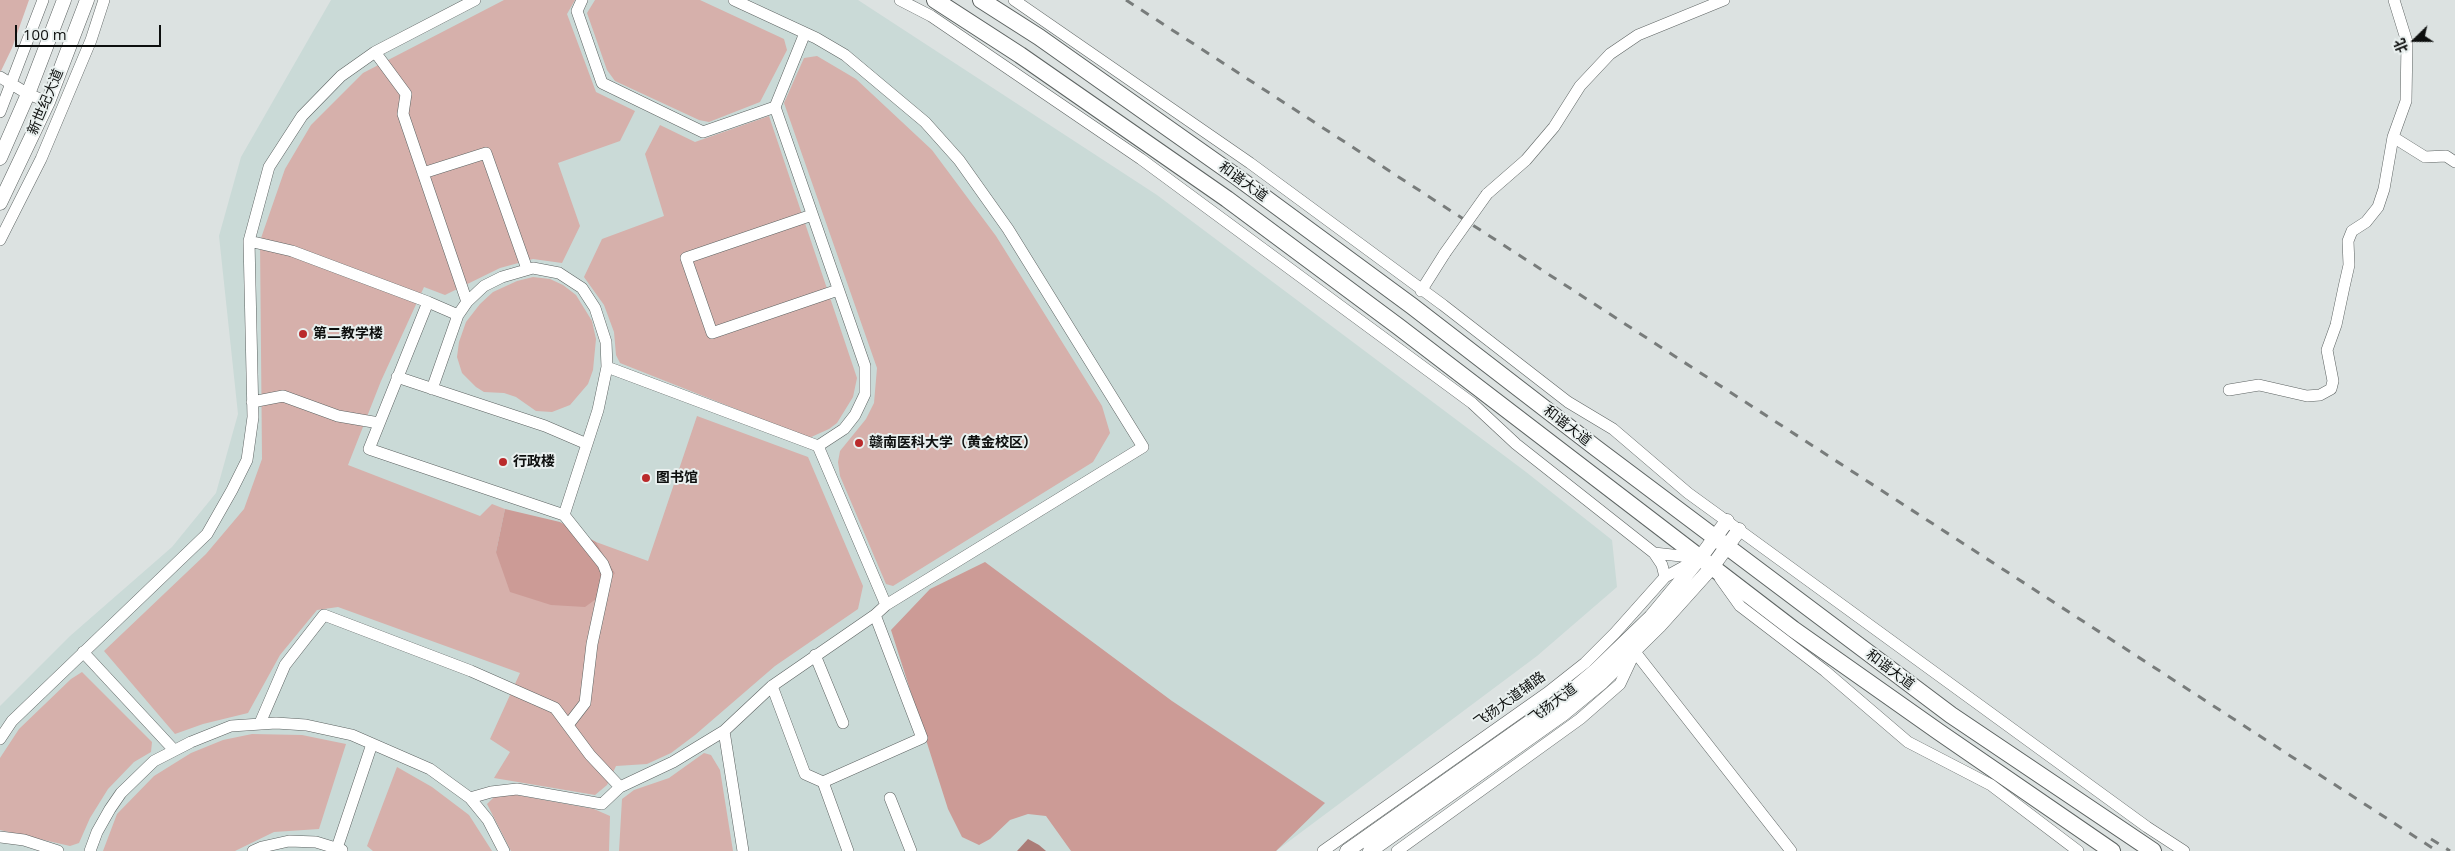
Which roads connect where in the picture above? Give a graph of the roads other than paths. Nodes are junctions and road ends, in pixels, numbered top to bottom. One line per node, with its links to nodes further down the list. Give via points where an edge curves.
1 (43, 0): 17 (street)
2 (64, 0): 18 (main road, 新世纪大道)
3 (87, 0): 19 (main road, 新世纪大道)
4 (104, 0): 28 (street, via 91,40 41,160)
5 (475, 0): 15 (street)
6 (582, 0): 20 (street, via 577,11 602,83 703,132)
7 (734, 0): 14 (street)
8 (900, 0): 48 (street, via 930,16 1141,159 1472,402 1516,444)
9 (935, 0): 49 (highway, 和谐大道, via 1020,55 1227,200)
10 (982, 0): 47 (highway, 和谐大道, via 1237,177)
11 (1014, 0): 32 (street, via 1250,163)
12 (1724, 0): 32 (street, bridge, via 1638,35 1610,54 1580,86 1554,127 1526,160 1487,194)
13 (2394, 0): 22 (street, via 2407,42 2408,66 2406,101)
14 (805, 33): 20 (street); 51 (street, via 845,55 925,122 959,160 1008,229 1143,447)
15 (376, 52): 25 (street, via 406,94 403,114); 29 (street, via 340,76 302,116 269,167)
16 (0, 77): 17 (street)
17 (13, 84): 18 (street); 21 (street)
18 (28, 94): 19 (street); 23 (main road, 新世纪大道)
19 (48, 102): 26 (main road, 新世纪大道)
20 (775, 107): 27 (street)
21 (0, 112)
22 (2393, 137): 24 (street, via 2425,157 2446,156); 39 (street, via 2378,207 2352,232 2348,241 2344,287 2327,350 2333,381 2331,390 2307,396 2259,385)
23 (0, 158)
24 (2455, 162)
25 (423, 173): 30 (street, via 486,153); 34 (street)
26 (1, 204)
27 (812, 215): 31 (street); 31 (street, via 686,258 705,315 712,333)
28 (0, 240)
29 (249, 241): 33 (street, via 292,251); 40 (street)
30 (527, 269): 34 (street, via 484,286); 36 (street, via 558,273 582,288 602,325)
31 (838, 290): 43 (street, via 865,366 865,394 844,429)
32 (1421, 291): 45 (street, via 1568,402 1613,429)
33 (428, 302): 35 (street); 37 (street)
34 (466, 302): 35 (street)
35 (458, 315): 38 (street)
36 (607, 368): 42 (street); 43 (street)
37 (396, 377): 38 (street); 41 (street)
38 (432, 389): 42 (street, via 545,426)
39 (2229, 390)
40 (252, 402): 41 (street, via 283,396 338,416); 53 (street, via 253,417 246,460 207,534)
41 (379, 423): 44 (street, via 369,449)
42 (587, 444): 44 (street)
43 (818, 446): 51 (street)
44 (564, 515): 59 (street, via 583,536 607,574 592,644 585,703)
45 (1726, 521): 46 (street); 47 (main road, 飞扬大道)
46 (1739, 530): 47 (main road, 飞扬大道); 85 (street)
47 (1721, 542): 49 (main road, 飞扬大道); 84 (highway, 和谐大道, via 1951,715)
48 (1654, 553): 49 (street); 50 (street)
49 (1706, 562): 50 (street, 飞扬大道辅路); 54 (main road, 飞扬大道); 78 (main road, 飞扬大道, via 1594,672 1550,707); 82 (street, via 1740,606 1825,671 1908,742 1991,785); 83 (highway, 和谐大道, via 1793,629)
50 (1665, 577): 77 (street, 飞扬大道辅路, via 1640,608 1585,663)
51 (886, 605): 52 (street)
52 (875, 615): 55 (street); 64 (street, via 922,738)
53 (83, 652): 61 (street, via 12,721); 63 (street)
54 (1635, 652): 79 (main road, 飞扬大道, via 1563,714); 80 (street, via 1620,684 1580,719); 81 (street)
55 (814, 655): 56 (street); 58 (street)
56 (772, 686): 60 (street); 64 (street, via 806,774)
57 (260, 723): 59 (street, via 285,665 324,615 522,692 556,708); 62 (street, via 306,725 352,735); 63 (street, via 232,726)
58 (844, 723)
59 (568, 725): 65 (street)
60 (724, 731): 65 (street, via 673,762); 74 (street)
61 (0, 739)
62 (372, 744): 66 (street, via 430,769); 69 (street)
63 (174, 750): 71 (street, via 154,761 121,792 97,832)
64 (823, 782): 75 (street)
65 (620, 787): 66 (street, via 602,804 517,789)
66 (470, 798): 73 (street, via 488,820)
67 (890, 798): 76 (street)
68 (0, 837): 70 (street, via 24,840)
69 (340, 850): 72 (street, via 316,842 288,841)
70 (58, 851)
71 (90, 851)
72 (253, 851)
73 (504, 851)
74 (743, 851)
75 (848, 851)
76 (911, 851)
77 (1323, 851)
78 (1347, 851)
79 (1370, 851)
80 (1398, 851)
81 (1791, 851)
82 (2078, 851)
83 (2112, 851)
84 (2153, 851)
85 (2184, 851)

